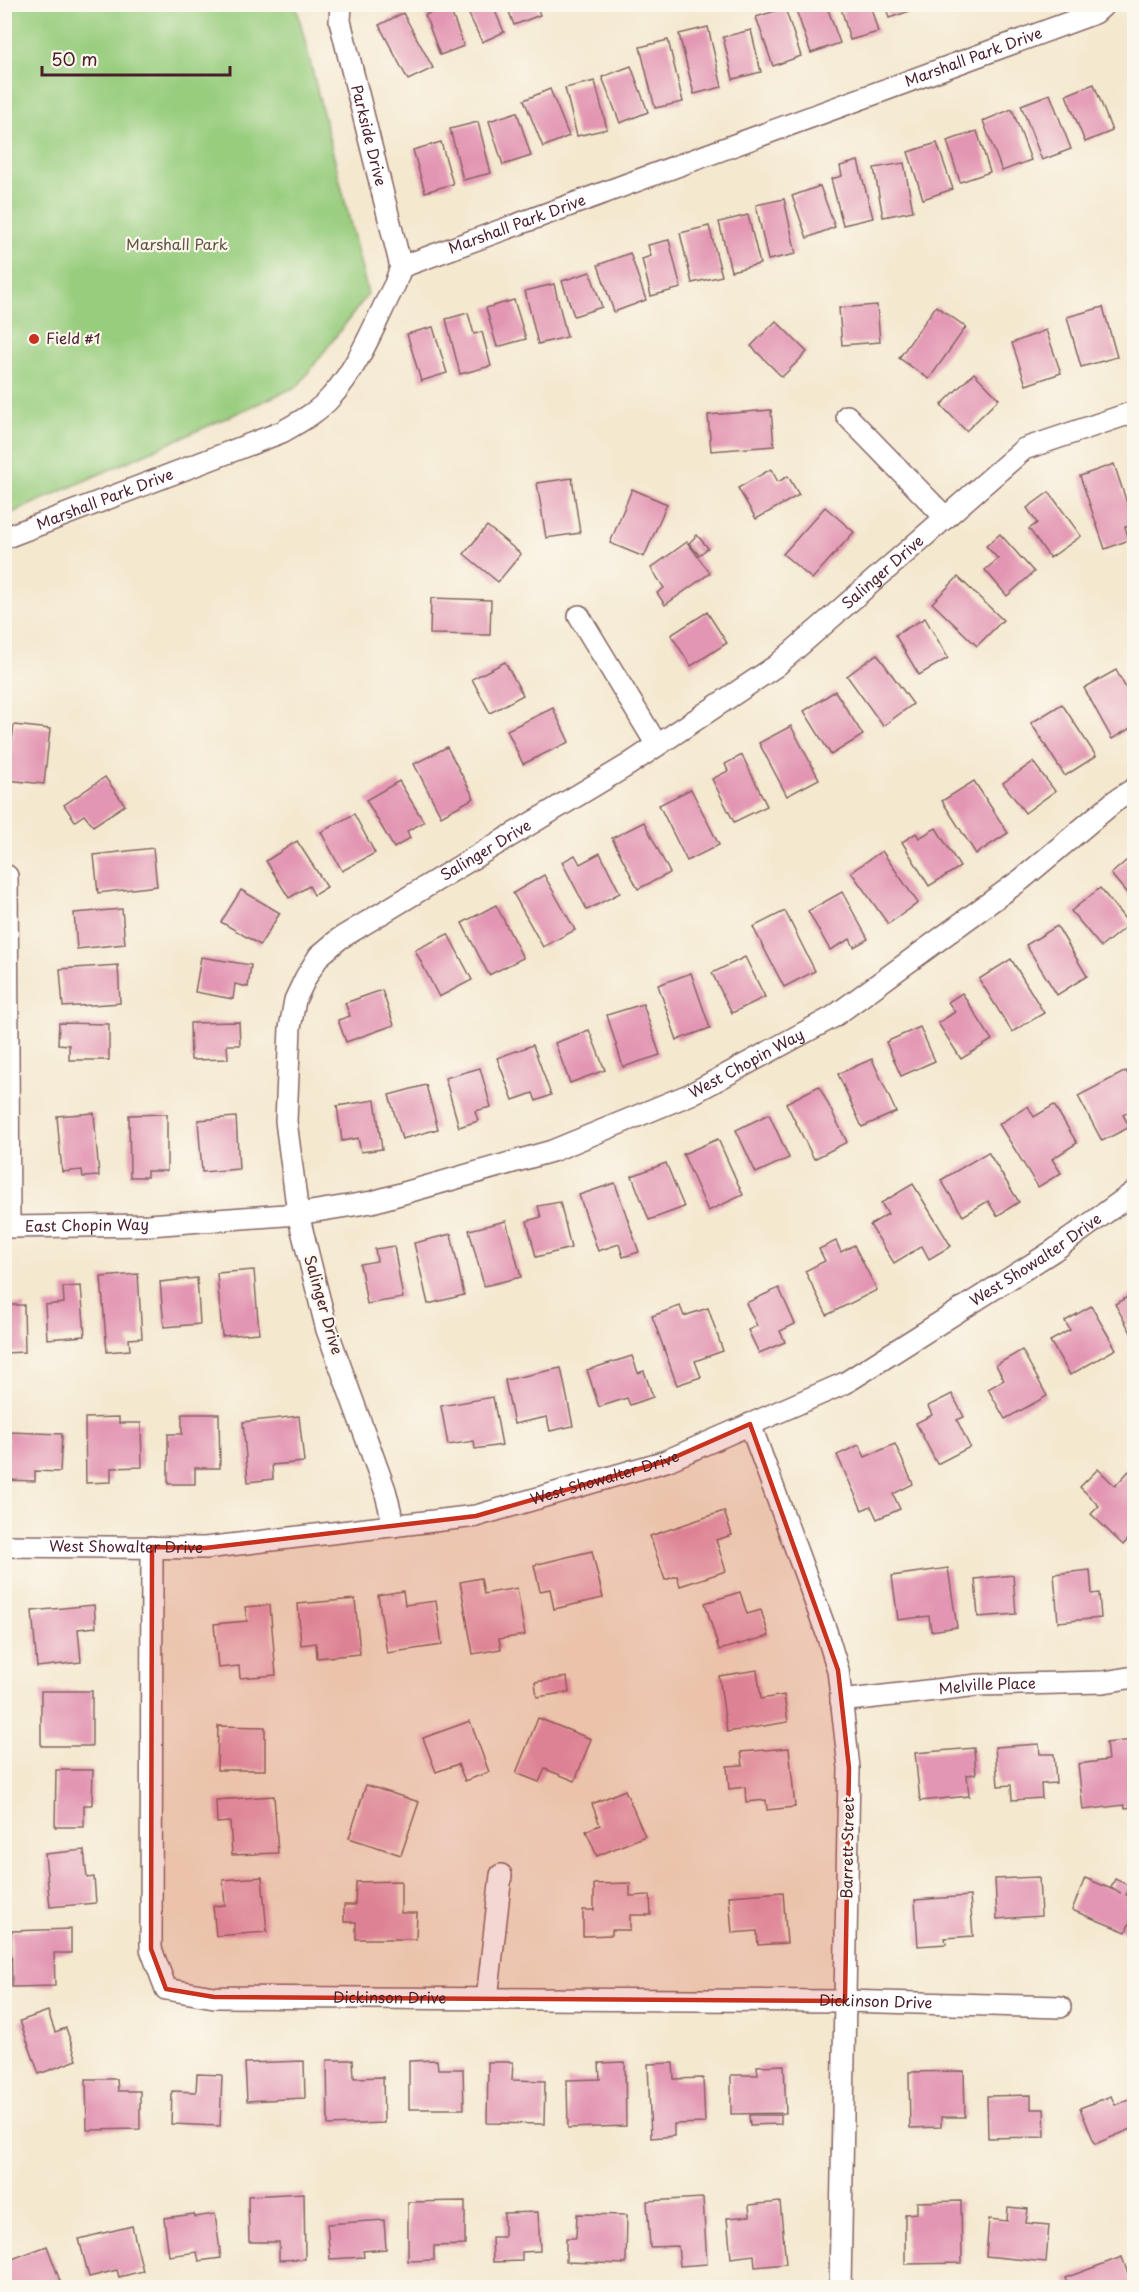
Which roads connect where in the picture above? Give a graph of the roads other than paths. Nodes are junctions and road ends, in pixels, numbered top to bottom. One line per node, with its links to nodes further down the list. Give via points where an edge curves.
1 (341, 4): 3 (street, Parkside Drive, via 340,21)
2 (1105, 4): 3 (street, Marshall Park Drive, via 1095,13)
3 (400, 267): 7 (street, Marshall Park Drive, via 346,379 311,414 282,432)
4 (1134, 412): 6 (street, Salinger Drive, via 1024,449)
5 (847, 416): 6 (street)
6 (946, 518): 9 (street, Salinger Drive, via 776,666)
7 (4, 538)
8 (579, 616): 9 (street)
9 (657, 746): 13 (street, Salinger Drive, via 339,939 320,956 295,1000 290,1028 286,1121)
10 (1134, 789): 13 (street, West Chopin Way, via 1022,879 833,1017 691,1094 552,1151 372,1202)
11 (7, 876): 13 (street, East Chopin Way, via 9,1227 149,1225)
12 (1134, 1192): 14 (street, West Showalter Drive, via 1053,1251 846,1383)
13 (298, 1214): 15 (street, Salinger Drive, via 327,1330 386,1490)
14 (750, 1424): 15 (street, West Showalter Drive, via 666,1461 476,1516); 19 (street, Barrett Street, via 826,1631 838,1670)
15 (394, 1526): 17 (street, West Showalter Drive, via 205,1548)
16 (4, 1546): 17 (street, West Showalter Drive)
17 (152, 1547): 21 (street, Dickinson Drive, via 151,1949 166,1989 214,1997)
18 (1134, 1677): 19 (street, Melville Place, via 1104,1682 978,1685)
19 (841, 1701): 22 (street, Barrett Street, via 849,1768)
20 (501, 1875): 21 (street)
21 (487, 1999): 22 (street, Dickinson Drive)
22 (845, 2001): 23 (street, Dickinson Drive); 24 (street, Barrett Street)
23 (1060, 2007)
24 (840, 2288)

